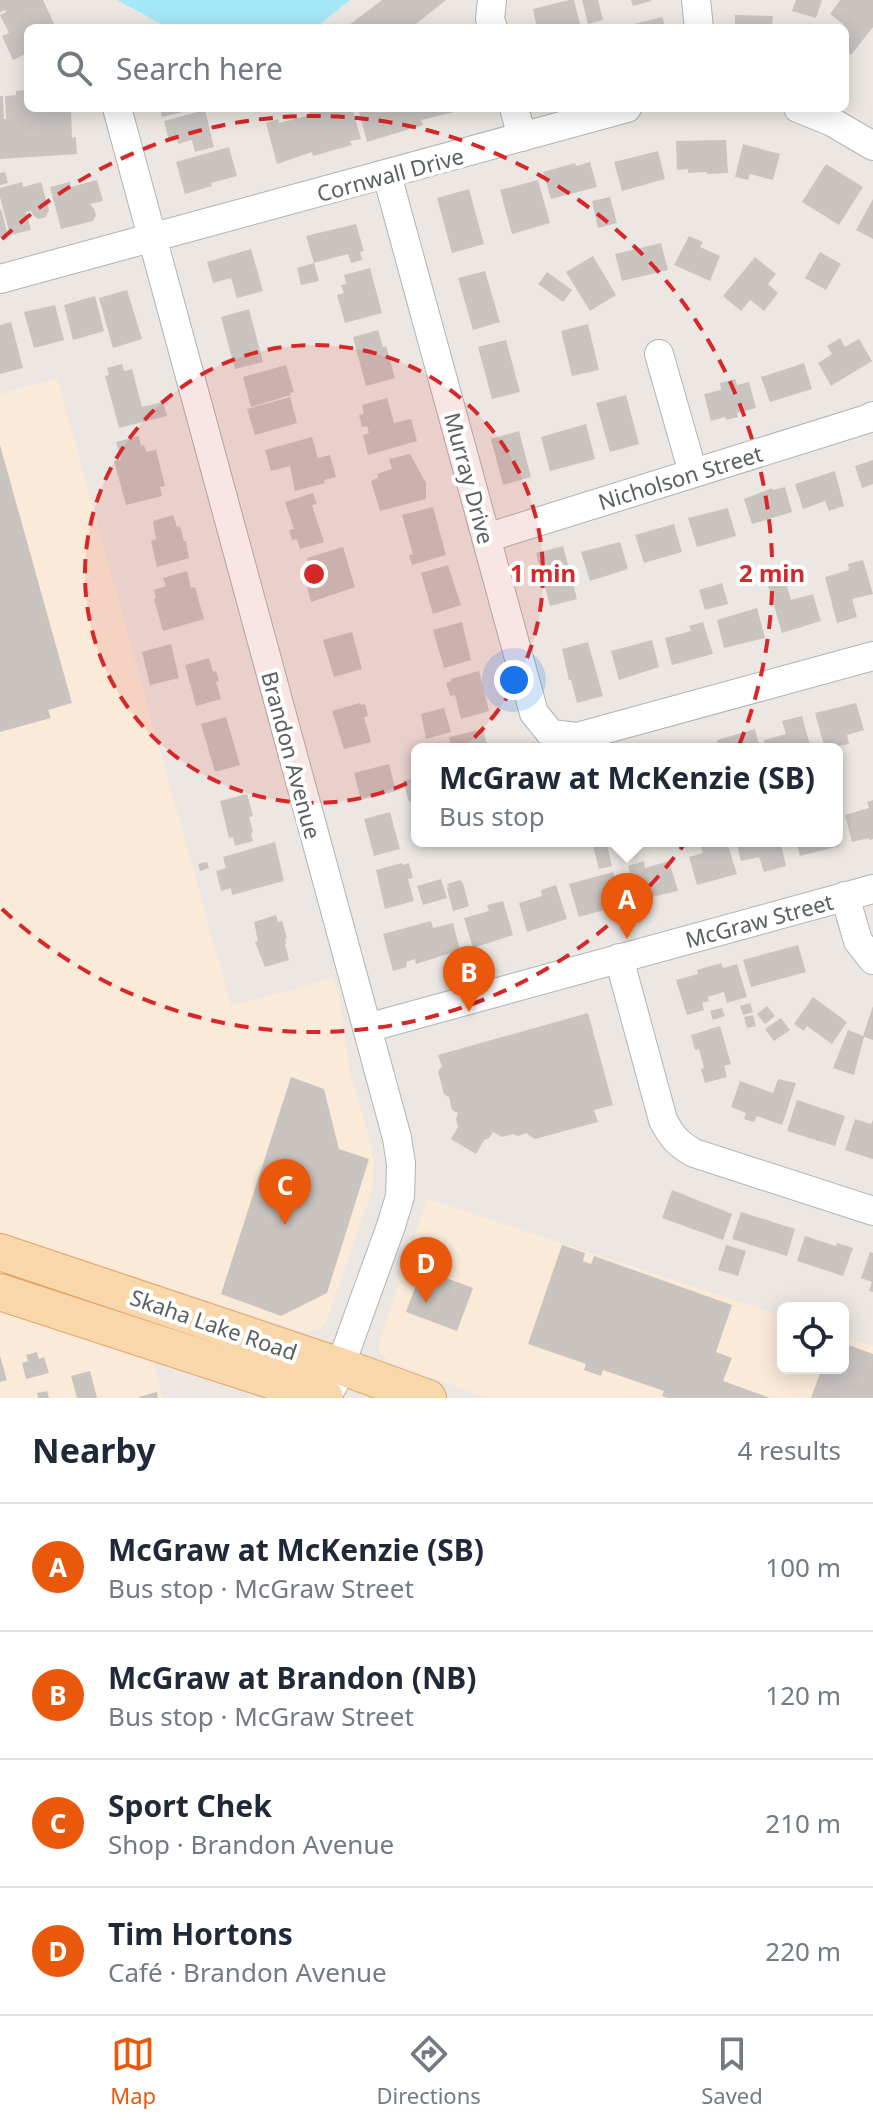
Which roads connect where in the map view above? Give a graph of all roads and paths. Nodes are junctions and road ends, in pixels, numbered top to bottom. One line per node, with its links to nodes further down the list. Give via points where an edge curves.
1 (492, 0): 3 (street)
2 (696, 0): 4 (street)
3 (492, 24)
4 (699, 24)
5 (118, 112): 12 (street, Brandon Avenue)
6 (515, 112): 9 (street)
7 (613, 112): 9 (street, Cornwall Drive)
8 (808, 112): 10 (street)
9 (522, 137): 11 (street, Cornwall Drive)
10 (873, 146)
11 (387, 175): 12 (street, Cornwall Drive); 17 (street, Murray Drive)
12 (153, 239): 13 (street, Cornwall Drive); 23 (street, Brandon Avenue)
13 (0, 279)
14 (659, 354): 16 (street)
15 (873, 416): 16 (street, Nicholson Street)
16 (693, 473): 17 (street, Nicholson Street)
17 (486, 538): 18 (street, Murray Drive, via 534,713 551,734 577,737)
18 (873, 656)
19 (873, 889): 20 (street, McGraw Street)
20 (845, 896): 21 (street, McGraw Street); 22 (street, via 858,941)
21 (619, 958): 23 (street, McGraw Street); 24 (street, via 663,1120 681,1146)
22 (873, 960)
23 (367, 1028): 29 (street, Brandon Avenue, via 397,1138 400,1196)
24 (873, 1211)
25 (0, 1252): 29 (main road, Skaha Lake Road)
26 (0, 1273): 28 (main road, via 44,1288)
27 (0, 1292): 28 (main road, Skaha Lake Road)
28 (82, 1319): 29 (main road, Skaha Lake Road)
29 (331, 1387): 30 (main road, Skaha Lake Road)
30 (428, 1398)

